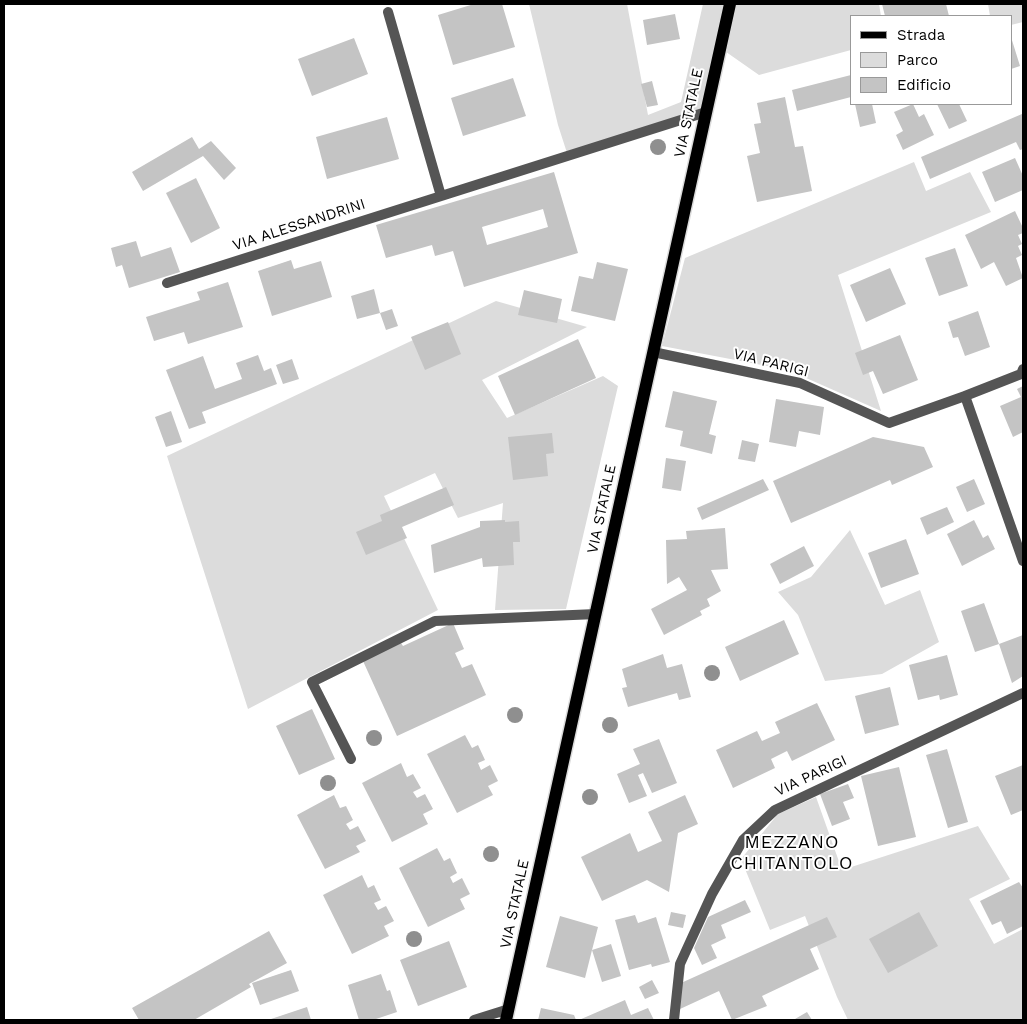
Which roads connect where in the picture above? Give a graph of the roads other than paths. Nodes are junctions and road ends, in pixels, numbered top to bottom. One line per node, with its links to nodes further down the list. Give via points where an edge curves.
1 (730, 4): 3 (main road, VIA STATALE)
2 (388, 12): 4 (street)
3 (706, 112): 4 (street, VIA ALESSANDRINI); 6 (main road, VIA STATALE)
4 (441, 196): 5 (street, VIA ALESSANDRINI)
5 (167, 283)
6 (653, 352): 8 (street, VIA PARIGI, via 800,383 889,423); 10 (main road, VIA STATALE)
7 (1022, 372): 8 (street, VIA PARIGI)
8 (965, 396): 9 (street)
9 (1023, 561)
10 (596, 614): 12 (street, via 434,621 312,682); 13 (main road, VIA STATALE)
11 (1023, 692): 15 (street, VIA PARIGI, via 774,810 743,840 712,894 680,964)
12 (351, 759)
13 (507, 1014): 14 (street)
14 (474, 1020)
15 (674, 1020)

